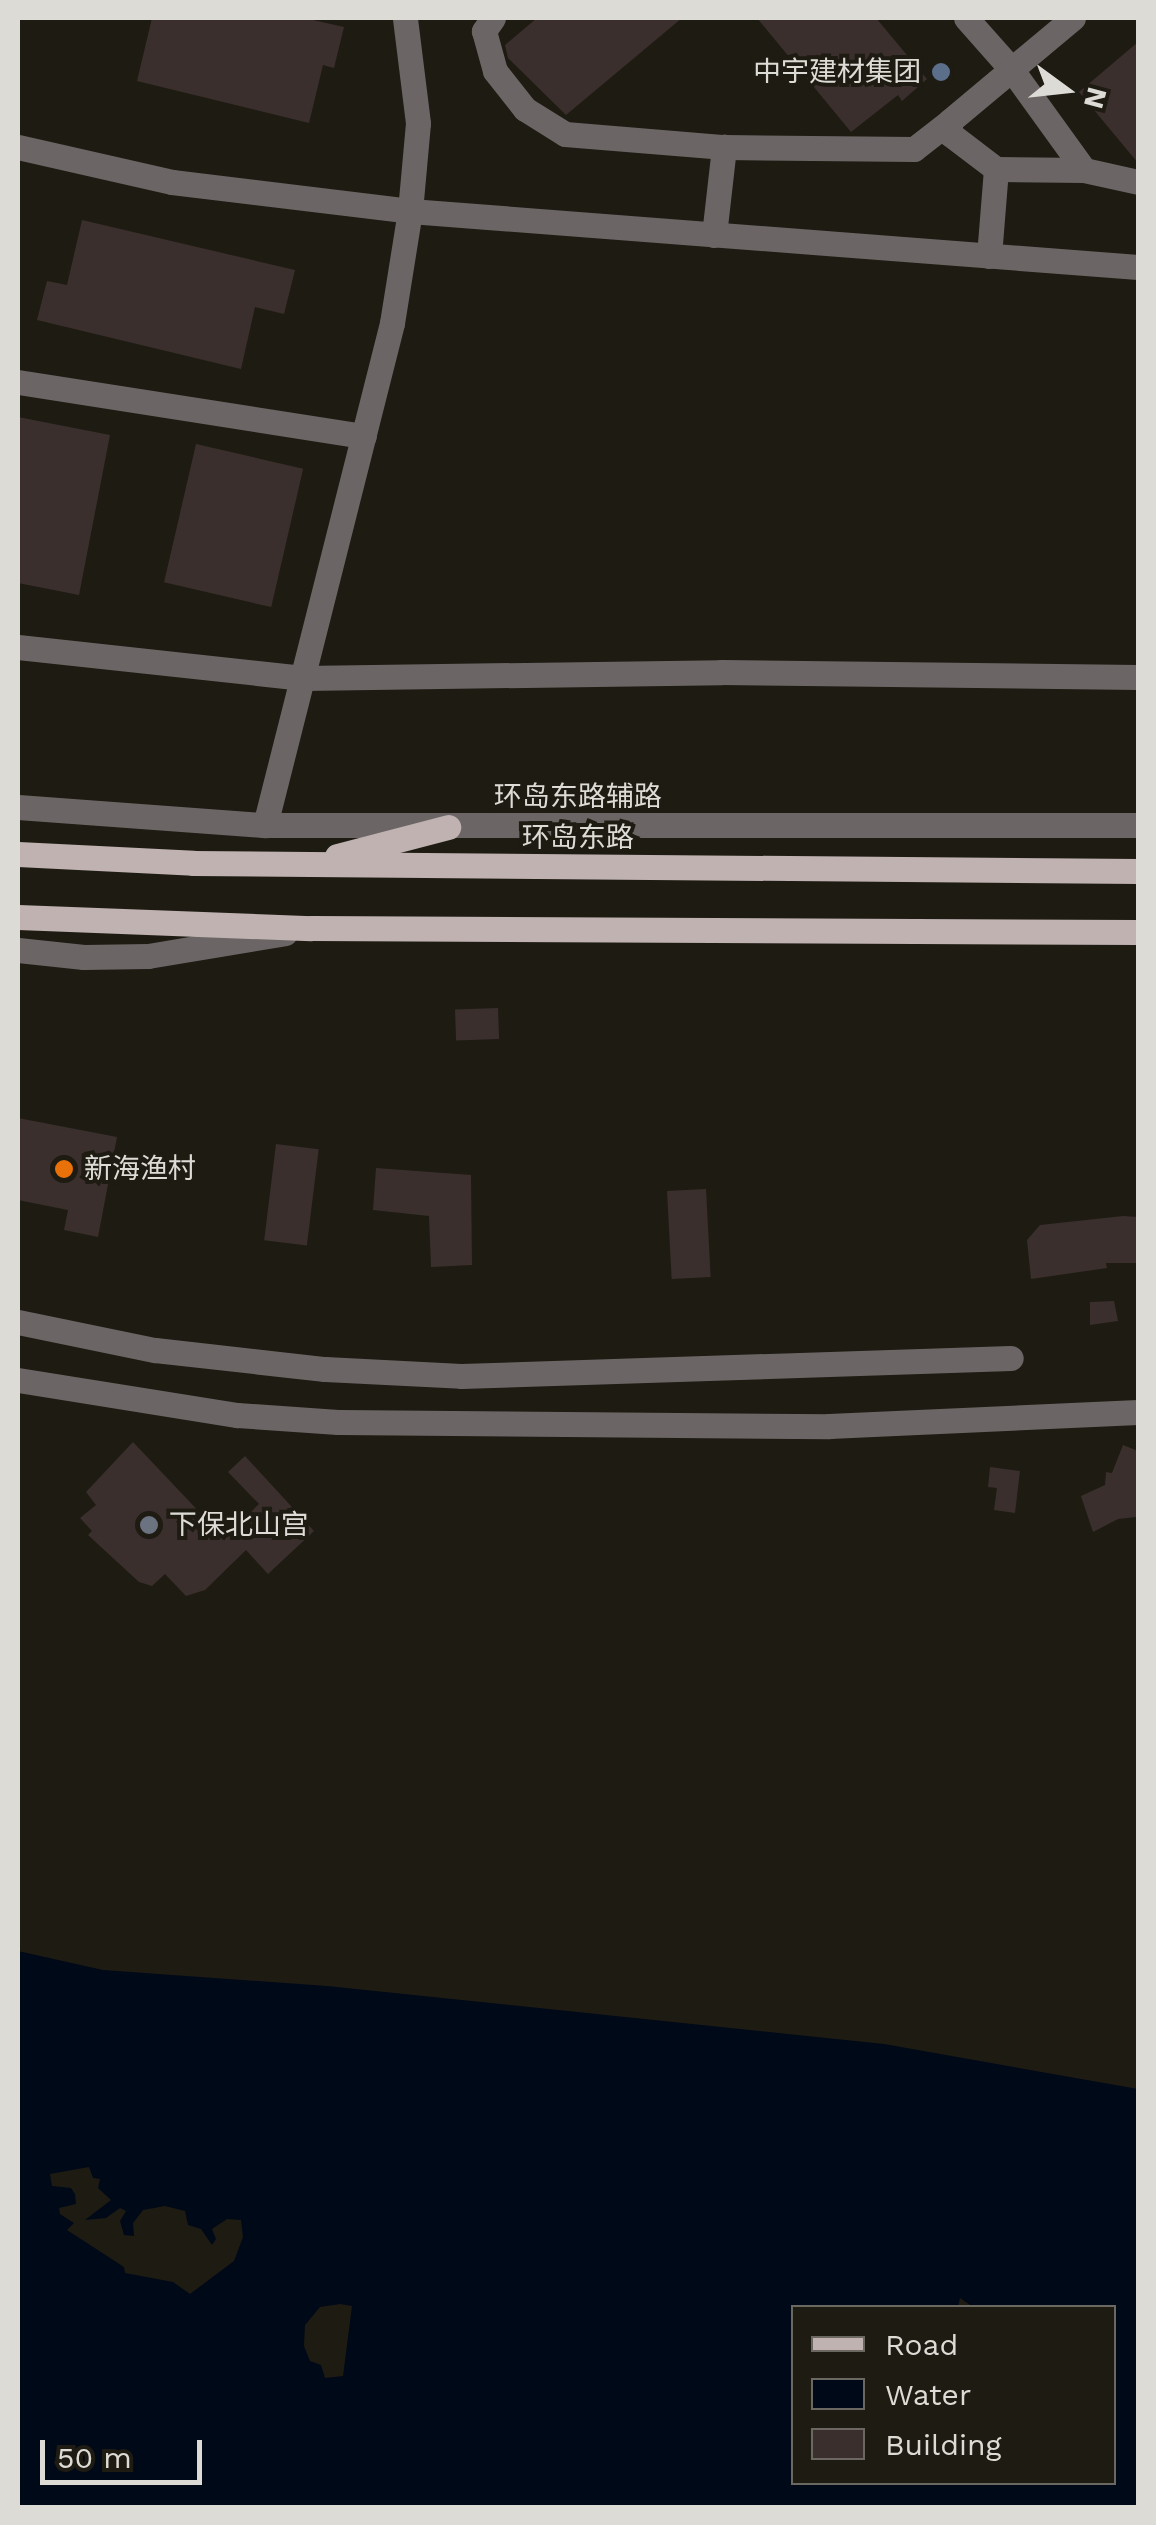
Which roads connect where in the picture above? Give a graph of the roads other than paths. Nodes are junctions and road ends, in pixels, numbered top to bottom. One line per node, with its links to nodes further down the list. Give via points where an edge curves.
1 (406, 18): 12 (street, via 418,123)
2 (493, 18): 8 (street, via 484,31 495,71 525,109 565,134)
3 (966, 18): 5 (street)
4 (1073, 18): 5 (street)
5 (1012, 70): 6 (street); 10 (street)
6 (950, 121): 8 (street, via 914,149); 9 (street, via 950,134)
7 (18, 147): 12 (street, via 172,182)
8 (724, 147): 13 (street)
9 (996, 169): 10 (street); 14 (street)
10 (1084, 170): 11 (street)
11 (1138, 182)
12 (410, 211): 13 (street); 17 (street)
13 (714, 235): 14 (street)
14 (989, 256): 15 (street)
15 (1138, 268)
16 (18, 382): 17 (street)
17 (364, 436): 20 (street)
18 (18, 647): 20 (street)
19 (1138, 676): 20 (street)
20 (302, 678): 23 (street)
21 (18, 807): 23 (street, 环岛东路辅路)
22 (1138, 825): 24 (street, 环岛东路辅路)
23 (265, 826): 24 (street, 环岛东路辅路)
24 (448, 826): 28 (main road)
25 (18, 840): 27 (main road)
26 (18, 854): 27 (main road, 环岛东路)
27 (95, 861): 28 (main road, 环岛东路)
28 (303, 864): 29 (main road, 环岛东路)
29 (1138, 871)
30 (18, 917): 31 (main road)
31 (311, 928): 32 (main road); 33 (street, via 148,956)
32 (1138, 932)
33 (18, 950)
34 (18, 1322): 35 (street, via 155,1350 461,1376)
35 (1011, 1358)
36 (18, 1380): 37 (street, via 237,1414 338,1422 828,1426)
37 (1138, 1412)

